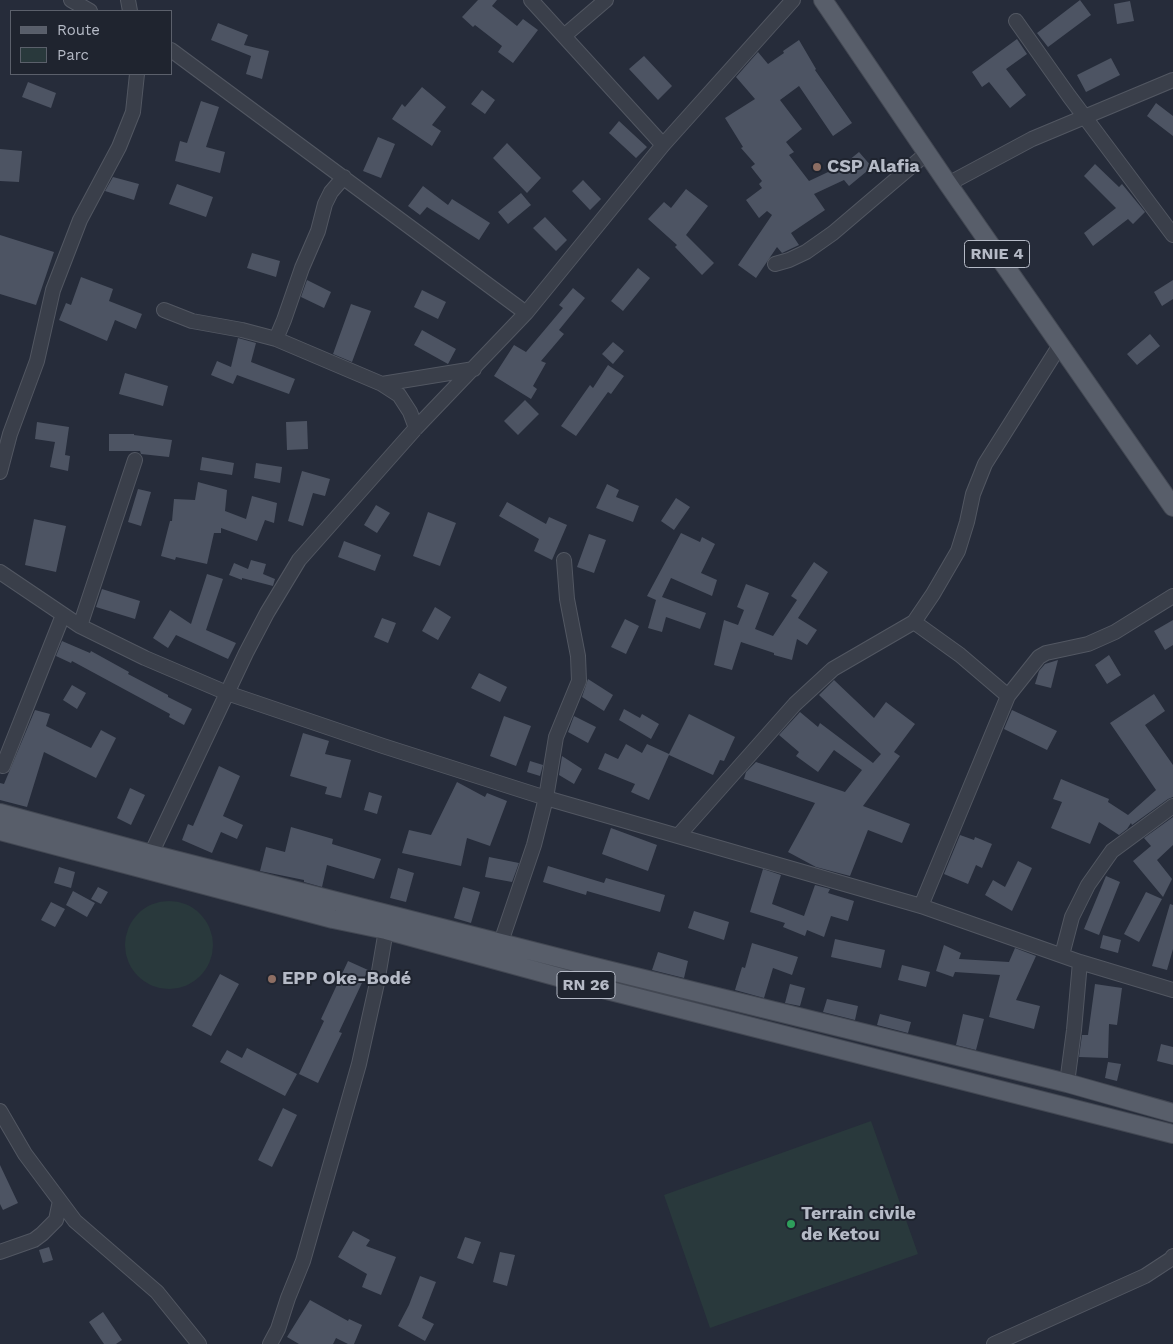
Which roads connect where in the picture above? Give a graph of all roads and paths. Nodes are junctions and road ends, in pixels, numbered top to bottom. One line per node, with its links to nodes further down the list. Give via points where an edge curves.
1 (71, 0): 6 (street)
2 (531, 0): 8 (street)
3 (606, 0): 8 (street)
4 (793, 0): 13 (street)
5 (823, 0): 14 (main road, RNIE 4)
6 (88, 10)
7 (1016, 21): 12 (street)
8 (564, 36): 13 (street)
9 (174, 56): 15 (street)
10 (137, 75): 27 (street, via 133,112 119,147 80,220 53,290 37,361 10,434)
11 (1173, 80): 12 (street)
12 (1086, 118): 16 (street, via 1032,139); 17 (street)
13 (663, 145): 20 (street)
14 (927, 153): 16 (main road, RNIE 4); 18 (street, via 833,233 806,252)
15 (344, 177): 20 (street); 21 (street, via 325,204 318,231)
16 (948, 184): 22 (main road, RNIE 4)
17 (1173, 235)
18 (775, 264)
19 (164, 310): 21 (street, via 192,321)
20 (526, 313): 23 (street)
21 (276, 339): 24 (street)
22 (1060, 345): 28 (main road, RNIE 4); 33 (street, via 985,464 973,494 958,551)
23 (474, 369): 24 (street); 25 (street)
24 (382, 384): 25 (street, via 399,395)
25 (416, 428): 35 (street, via 299,560 263,621)
26 (135, 460): 34 (street)
27 (0, 472)
28 (1173, 507)
29 (564, 560): 38 (street, via 567,599 578,656 578,682 556,737)
30 (0, 572): 32 (street)
31 (1173, 596): 36 (street, via 1115,632 1088,644 1043,654)
32 (62, 614): 34 (street); 37 (street)
33 (914, 622): 36 (street, via 960,654); 42 (street, via 833,669 795,704)
34 (80, 626): 35 (street)
35 (227, 693): 38 (street); 43 (street)
36 (1008, 696): 44 (street)
37 (3, 766)
38 (546, 798): 42 (street); 46 (street, via 534,845)
39 (1173, 806): 47 (street, via 1112,851 1088,885 1072,917)
40 (0, 813): 43 (main road, RN 26)
41 (0, 831): 45 (main road, RN 26, via 332,919)
42 (678, 836): 44 (street)
43 (151, 854): 46 (main road, RN 26)
44 (921, 906): 47 (street)
45 (386, 930): 53 (main road, RN 26, via 643,1000); 60 (street, via 360,1064 303,1261)
46 (501, 942): 50 (main road, RN 26)
47 (1062, 955): 48 (street)
48 (1080, 962): 49 (street); 50 (street)
49 (1173, 990)
50 (1066, 1084): 52 (main road, RN 26)
51 (0, 1111): 54 (street, via 25,1154)
52 (1173, 1113)
53 (1173, 1134)
54 (60, 1201): 55 (street); 56 (street)
55 (56, 1220): 56 (street); 57 (street, via 34,1240)
56 (75, 1221): 59 (street, via 157,1292)
57 (0, 1252)
58 (1173, 1256): 61 (street, via 1145,1276)
59 (198, 1344)
60 (270, 1344)
61 (994, 1344)

